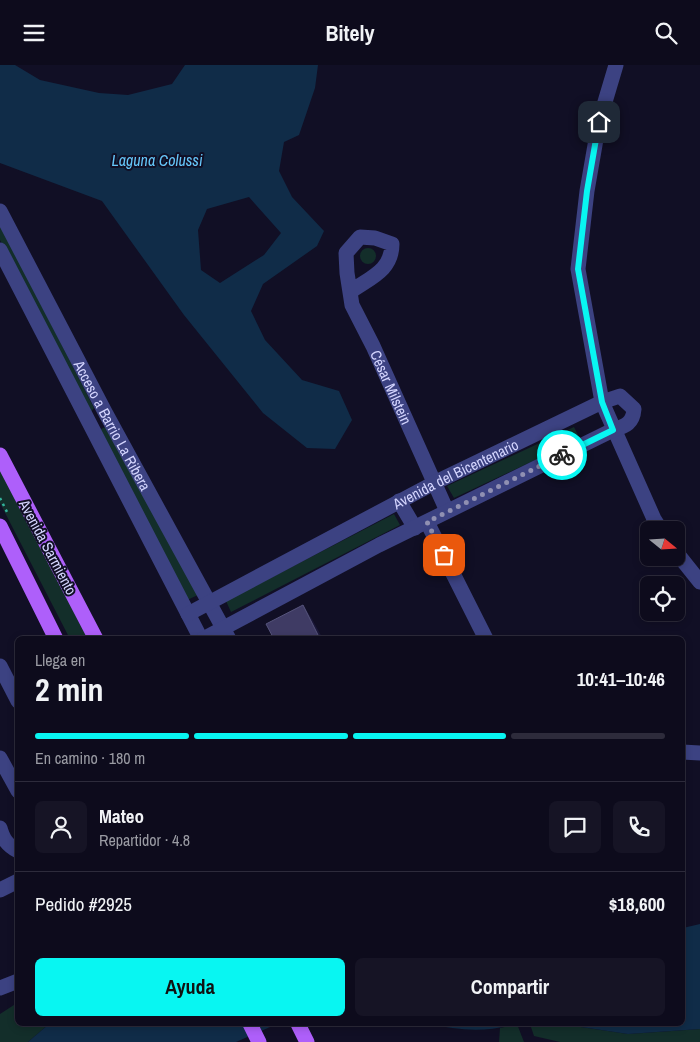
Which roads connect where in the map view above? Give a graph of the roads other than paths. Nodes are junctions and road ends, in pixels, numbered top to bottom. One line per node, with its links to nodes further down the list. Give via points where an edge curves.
1 (616, 65): 5 (street, via 599,122 578,269)
2 (0, 211): 6 (street, Acceso a Barrio La Ribera)
3 (0, 250): 7 (street)
4 (350, 292): 10 (street, César Milstein, via 352,305)
5 (602, 402): 8 (street); 8 (street, Avenida del Bicentenario, via 620,396 634,409 627,426); 10 (street, Avenida del Bicentenario)
6 (105, 412): 7 (street); 18 (street, Acceso a Barrio La Ribera)
7 (89, 424): 19 (street)
8 (613, 430): 12 (street, Avenida del Bicentenario); 13 (street)
9 (0, 455): 22 (main road, Avenida Sarmiento)
10 (436, 482): 11 (street, Avenida del Bicentenario); 12 (street, César Milstein)
11 (399, 501): 14 (street); 18 (street, Avenida del Bicentenario)
12 (448, 511): 14 (street, Avenida del Bicentenario)
13 (655, 521)
14 (421, 525): 20 (street, Avenida del Bicentenario); 24 (street)
15 (0, 526): 21 (main road)
16 (685, 564): 17 (street)
17 (700, 582)
18 (209, 603): 19 (street, Avenida del Bicentenario); 20 (street, Acceso a Barrio La Ribera)
19 (188, 614): 23 (street)
20 (226, 633)
21 (55, 636)
22 (94, 636)
23 (200, 636)
24 (484, 636)
25 (0, 666): 26 (street)
26 (15, 695)
27 (685, 752): 28 (street)
28 (700, 753)
29 (0, 758): 30 (street)
30 (15, 786)
31 (0, 828): 32 (street, via 2,838)
32 (15, 850)
33 (15, 882): 34 (street)
34 (0, 890)
35 (15, 982): 36 (street)
36 (0, 989)
37 (251, 1026): 39 (main road)
38 (299, 1026): 40 (main road)
39 (259, 1042)
40 (307, 1042)

